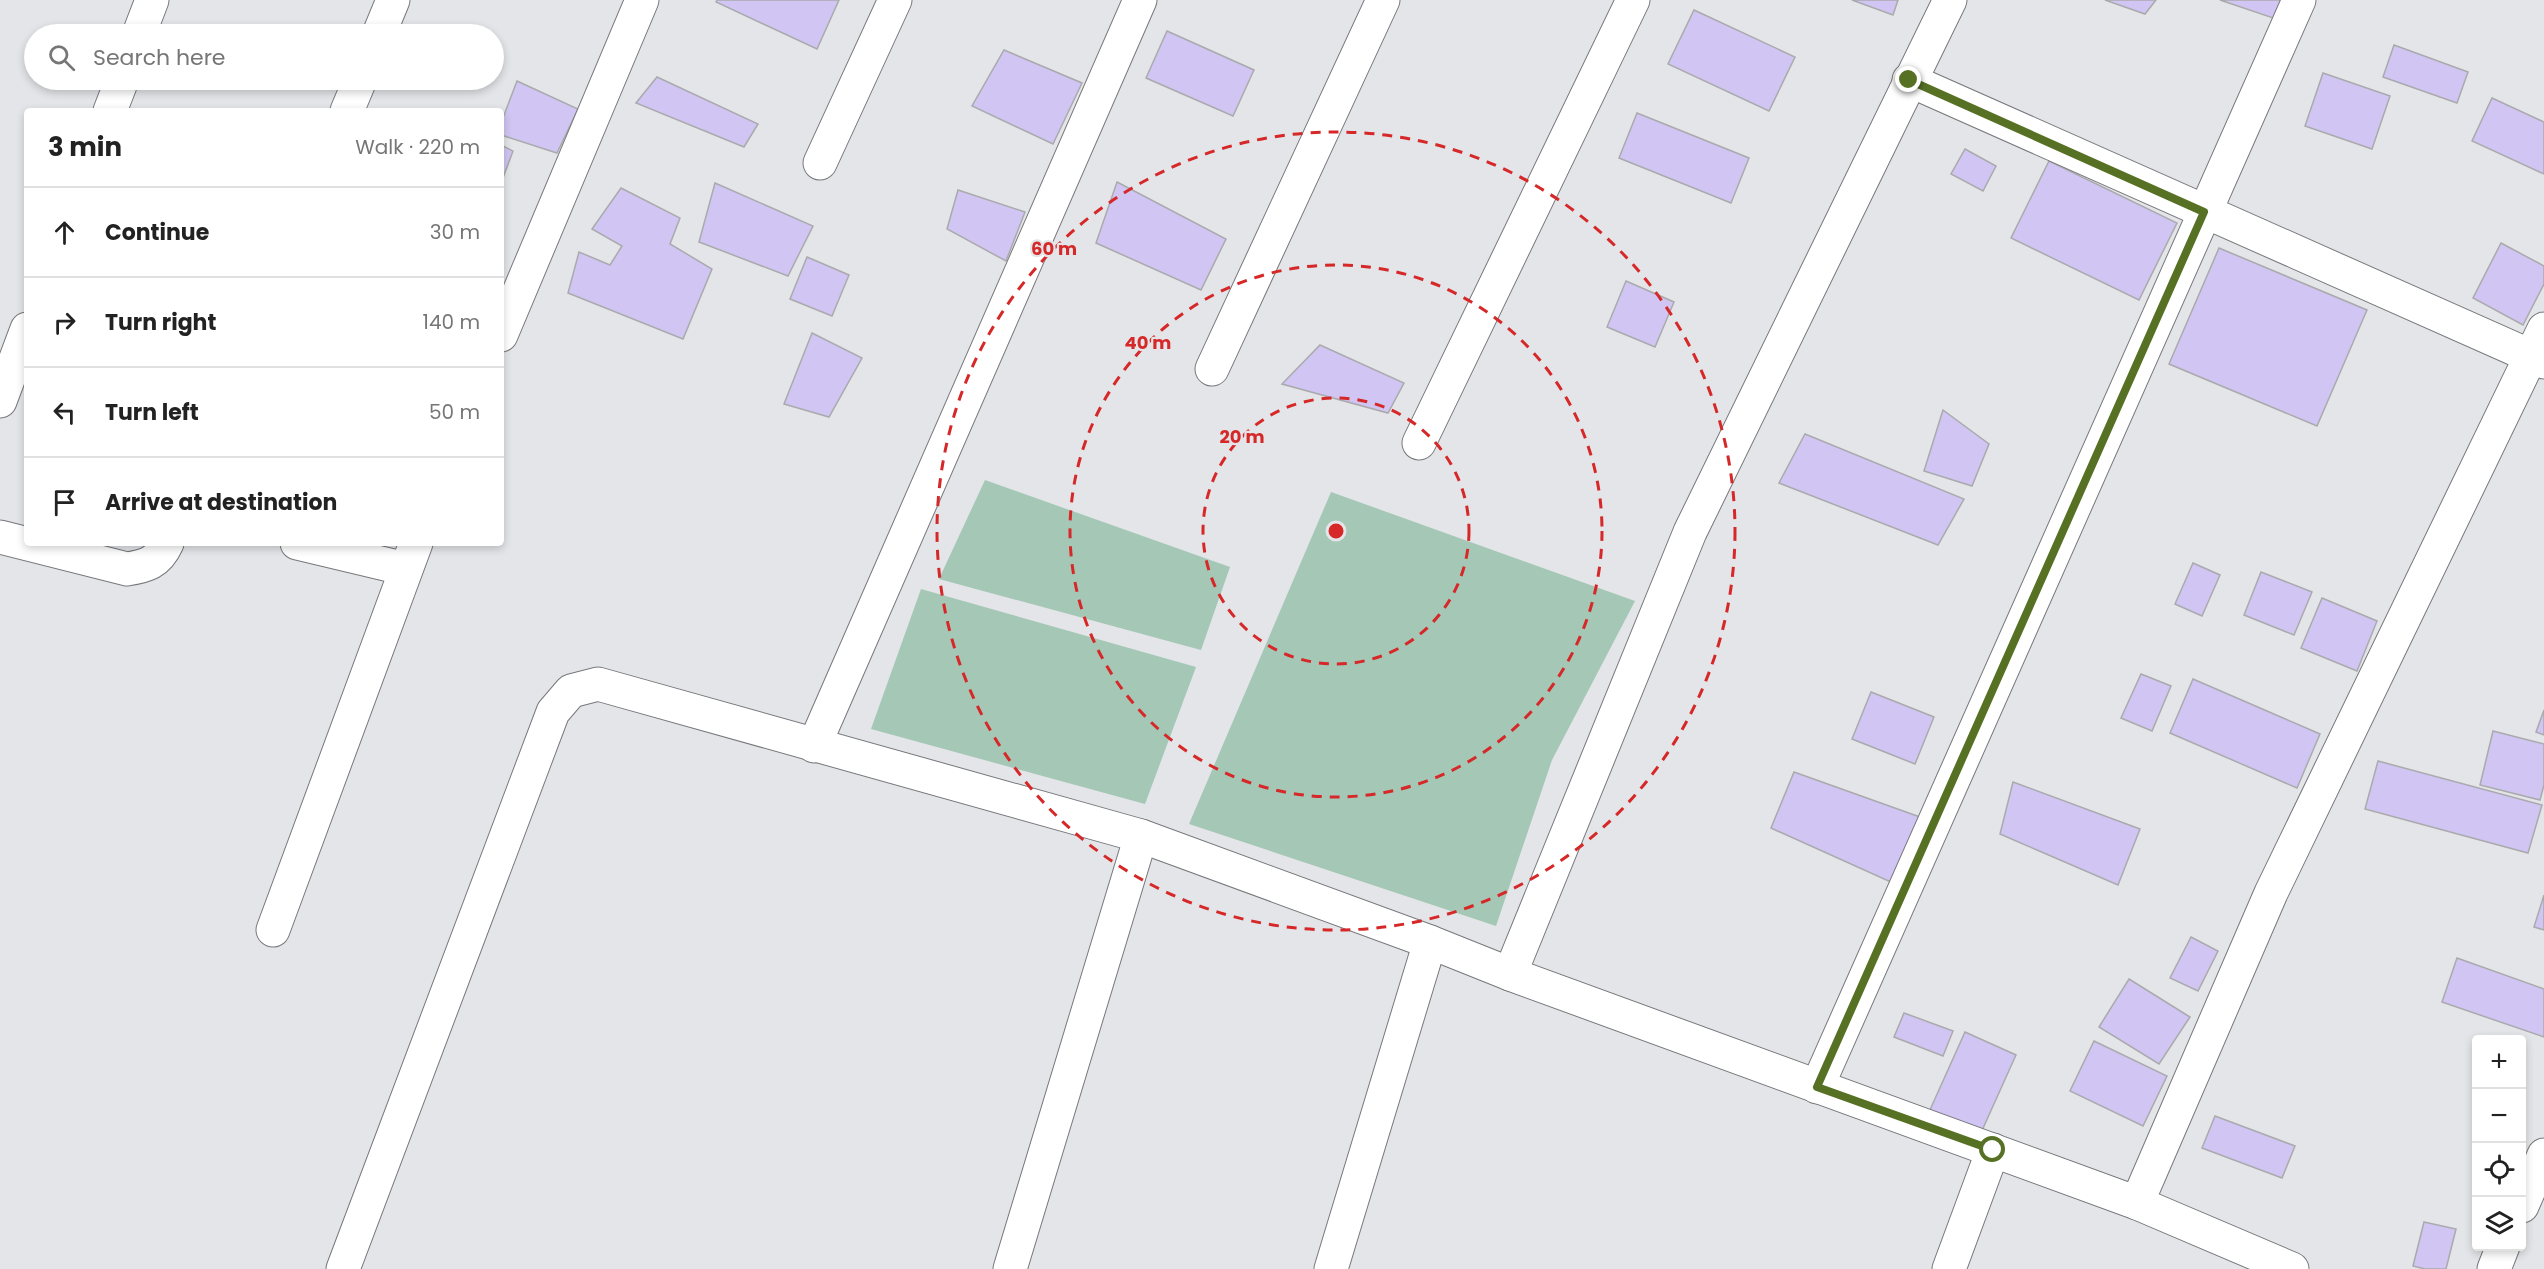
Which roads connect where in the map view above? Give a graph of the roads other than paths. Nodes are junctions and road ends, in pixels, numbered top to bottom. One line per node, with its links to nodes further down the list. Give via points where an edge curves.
1 (152, 0): 10 (street)
2 (393, 0): 11 (street)
3 (642, 0): 19 (street)
4 (895, 0): 17 (street)
5 (1140, 0): 31 (street)
6 (1383, 0): 22 (street)
7 (1632, 0): 24 (street)
8 (1950, 0): 12 (street)
9 (2299, 0): 18 (street)
10 (143, 24)
11 (383, 24)
12 (1909, 80): 18 (street); 35 (street, via 1690,532)
13 (118, 90): 15 (street)
14 (356, 90): 16 (street)
15 (111, 108)
16 (348, 108)
17 (820, 163)
18 (2204, 212): 21 (street); 36 (street)
19 (504, 328)
20 (24, 338): 23 (street)
21 (2540, 349): 40 (street, via 2271,893)
22 (1212, 369)
23 (0, 400)
24 (1419, 443)
25 (0, 537): 26 (street)
26 (24, 543)
27 (37, 546): 28 (street, via 127,568 148,566)
28 (166, 546)
29 (323, 546): 30 (street)
30 (411, 556): 33 (street)
31 (814, 746): 32 (street); 43 (street, via 598,684 571,691 553,712)
32 (1141, 836): 34 (street); 44 (street)
33 (273, 930)
34 (1430, 942): 35 (street); 45 (street)
35 (1510, 974): 36 (street)
36 (1817, 1087): 37 (street)
37 (1993, 1150): 40 (street); 46 (street)
38 (2544, 1155): 39 (street)
39 (2526, 1197)
40 (2137, 1203): 42 (street)
41 (2502, 1251): 48 (street)
42 (2243, 1259): 47 (street)
43 (343, 1269)
44 (1010, 1269)
45 (1331, 1269)
46 (1949, 1269)
47 (2292, 1269)
48 (2494, 1269)

